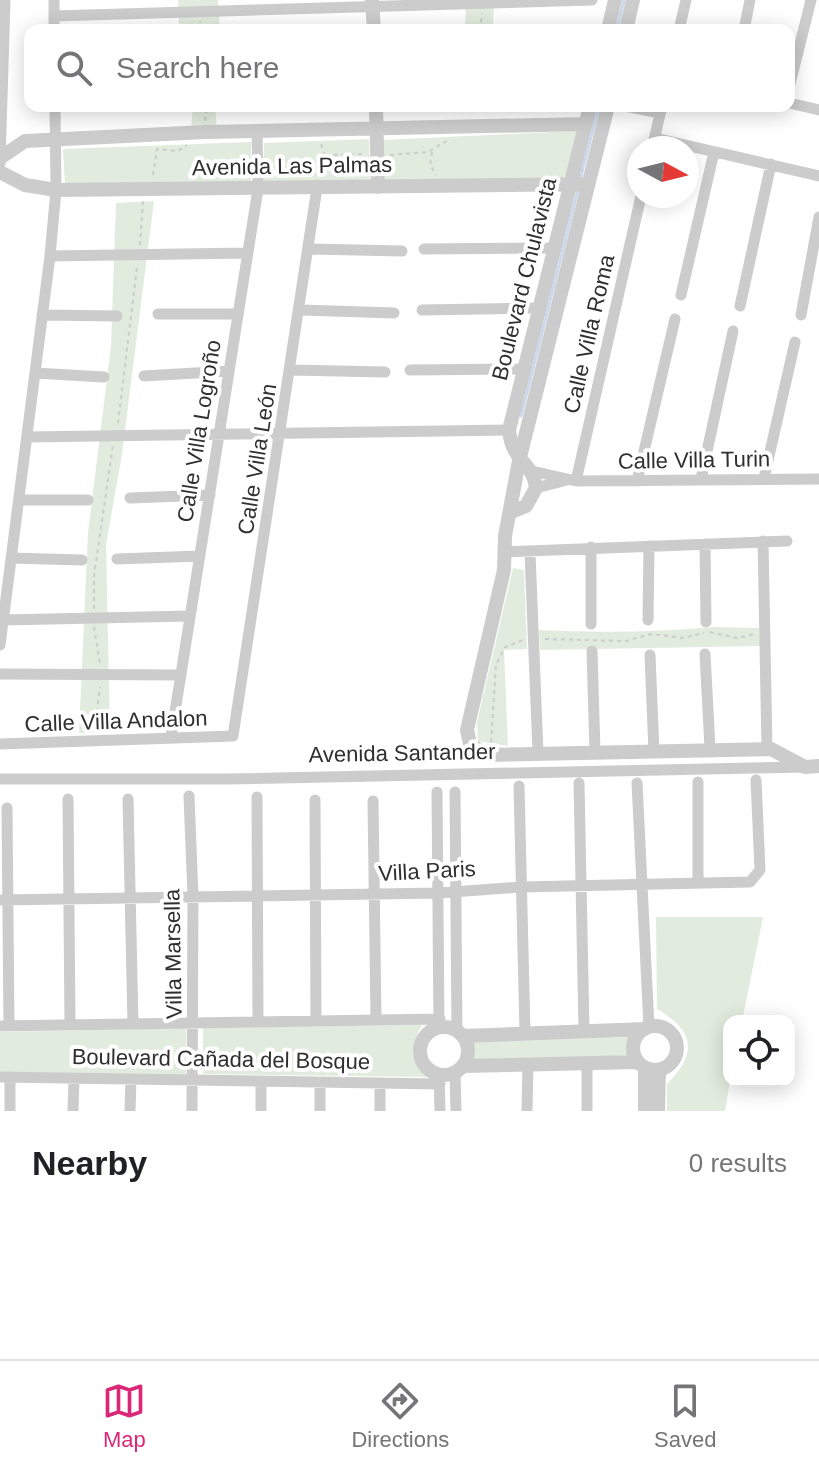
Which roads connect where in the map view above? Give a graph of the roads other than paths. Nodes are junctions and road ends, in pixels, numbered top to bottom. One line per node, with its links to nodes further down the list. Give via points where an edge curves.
1 (54, 0): 10 (street)
2 (592, 0): 9 (street)
3 (615, 0): 14 (street)
4 (633, 0): 15 (street)
5 (686, 0): 16 (street)
6 (750, 0): 17 (street)
7 (811, 0): 18 (street)
8 (4, 1): 11 (street)
9 (372, 3): 10 (street); 13 (street)
10 (54, 16): 12 (street)
11 (2, 18): 33 (street)
12 (54, 24)
13 (374, 24)
14 (609, 24)
15 (627, 24)
16 (680, 24)
17 (745, 24)
18 (795, 64)
19 (795, 104): 20 (street)
20 (819, 110)
21 (55, 112): 30 (street)
22 (376, 112): 27 (street)
23 (589, 112): 26 (street, Boulevard Chulavista)
24 (606, 112): 39 (street, Boulevard Chulavista)
25 (661, 112): 29 (street)
26 (586, 124): 27 (street); 38 (street, Boulevard Chulavista)
27 (376, 127): 28 (street); 40 (street)
28 (257, 130): 30 (street); 37 (street, Calle Villa Logroño)
29 (655, 136)
30 (55, 141): 33 (street, via 25,141); 42 (street)
31 (699, 150): 32 (street)
32 (714, 152): 34 (street); 51 (street)
33 (0, 158): 35 (street)
34 (771, 164): 36 (street); 52 (street)
35 (0, 170): 42 (street, Avenida Las Palmas, via 25,185)
36 (819, 176)
37 (258, 183): 41 (street, Avenida Las Palmas); 42 (street, Avenida Las Palmas); 49 (street, Calle Villa Logroño)
38 (571, 184): 39 (street, Avenida Las Palmas); 40 (street, Avenida Las Palmas); 45 (street, Boulevard Chulavista)
39 (588, 184): 77 (street, Boulevard Chulavista)
40 (378, 187): 41 (street, Avenida Las Palmas)
41 (317, 188): 46 (street, Calle Villa León)
42 (56, 190): 50 (street)
43 (638, 208): 82 (street, Calle Villa Roma)
44 (819, 217): 60 (street)
45 (553, 248): 47 (street); 53 (street, Boulevard Chulavista)
46 (310, 249): 48 (street); 54 (street, Calle Villa León)
47 (424, 249)
48 (402, 251)
49 (248, 253): 50 (street); 58 (street, Calle Villa Logroño)
50 (50, 256): 59 (street)
51 (681, 295)
52 (740, 306)
53 (539, 308): 55 (street); 65 (street, Boulevard Chulavista)
54 (301, 310): 56 (street); 66 (street, Calle Villa León)
55 (422, 310)
56 (394, 313)
57 (158, 314): 58 (street)
58 (238, 314): 68 (street, Calle Villa Logroño)
59 (42, 315): 61 (street); 70 (street)
60 (801, 315)
61 (117, 316)
62 (675, 319): 83 (street)
63 (733, 331): 80 (street)
64 (795, 342): 79 (street)
65 (524, 369): 67 (street); 73 (street, Boulevard Chulavista)
66 (291, 370): 69 (street); 74 (street, Calle Villa León)
67 (410, 370)
68 (229, 371): 71 (street); 75 (street, Calle Villa Logroño)
69 (385, 372)
70 (35, 373): 72 (street); 76 (street)
71 (144, 376)
72 (104, 377)
73 (509, 430): 74 (street); 77 (street, Boulevard Chulavista)
74 (280, 433): 75 (street); 113 (street, Calle Villa León)
75 (219, 434): 76 (street); 85 (street, Calle Villa Logroño)
76 (27, 437): 87 (street)
77 (519, 461): 78 (street); 89 (street, Boulevard Chulavista)
78 (532, 471): 82 (street, Calle Villa Turin); 84 (street)
79 (764, 478): 80 (street, Calle Villa Turin); 81 (street, Calle Villa Turin)
80 (701, 479): 83 (street, Calle Villa Turin)
81 (819, 479)
82 (573, 480): 83 (street, Calle Villa Turin); 84 (street, Calle Villa Turin)
83 (637, 481)
84 (536, 488): 89 (street, via 526,506)
85 (210, 495): 86 (street); 97 (street, Calle Villa Logroño)
86 (130, 498)
87 (19, 500): 88 (street); 98 (street)
88 (88, 500)
89 (511, 512): 95 (street, Boulevard Chulavista)
90 (763, 541): 91 (street); 92 (street); 117 (street)
91 (787, 541)
92 (705, 544): 93 (street); 104 (street)
93 (649, 546): 94 (street); 103 (street)
94 (591, 547): 96 (street); 105 (street)
95 (504, 552): 96 (street); 112 (street, Boulevard Chulavista)
96 (530, 553): 120 (street)
97 (200, 556): 99 (street); 101 (street, Calle Villa Logroño)
98 (11, 558): 100 (street); 102 (street)
99 (117, 559)
100 (82, 560)
101 (190, 616): 102 (street); 111 (street, Calle Villa Logroño)
102 (3, 620): 106 (street)
103 (648, 620)
104 (706, 622)
105 (591, 624)
106 (0, 645)
107 (592, 651): 118 (street)
108 (705, 654): 116 (street)
109 (650, 655): 119 (street)
110 (0, 674): 111 (street)
111 (181, 675): 114 (street, Calle Villa Logroño)
112 (467, 730): 120 (street, Avenida Santander, via 470,744 488,755)
113 (233, 736): 114 (street, Calle Villa Andalon)
114 (171, 737): 115 (street, Calle Villa Andalon)
115 (0, 744)
116 (710, 748): 117 (street); 119 (street)
117 (767, 749): 121 (street)
118 (595, 752): 119 (street); 120 (street)
119 (654, 752)
120 (538, 753)
121 (812, 767): 122 (street, Avenida Santander)
122 (0, 779)
123 (756, 780): 137 (street, Villa Paris, via 757,878)
124 (698, 782): 137 (street)
125 (579, 783): 139 (street)
126 (637, 783): 138 (street)
127 (519, 786): 140 (street)
128 (437, 792): 143 (street)
129 (455, 792): 141 (street)
130 (189, 796): 146 (street, Villa Marsella)
131 (257, 797): 144 (street)
132 (68, 799): 148 (street)
133 (128, 799): 147 (street)
134 (315, 800): 145 (street)
135 (373, 801): 142 (street)
136 (7, 808): 149 (street)
137 (698, 883): 138 (street, Villa Paris)
138 (641, 884): 139 (street, Villa Paris); 158 (street)
139 (580, 886): 140 (street, Villa Paris); 159 (street)
140 (521, 887): 141 (street, Villa Paris); 160 (street)
141 (456, 889): 143 (street, Villa Paris); 161 (street)
142 (374, 893): 143 (street, Villa Paris); 145 (street, Villa Paris); 150 (street)
143 (439, 893): 154 (street)
144 (258, 894): 145 (street, Villa Paris); 146 (street, Villa Paris); 153 (street)
145 (316, 894): 151 (street)
146 (193, 896): 147 (street, Villa Paris); 152 (street, Villa Marsella)
147 (130, 898): 148 (street, Villa Paris); 156 (street)
148 (69, 899): 149 (street, Villa Paris); 155 (street)
149 (4, 900): 157 (street)
150 (376, 1020): 151 (street, Boulevard Cañada del Bosque); 154 (street, Boulevard Cañada del Bosque)
151 (316, 1021): 153 (street, Boulevard Cañada del Bosque)
152 (194, 1022): 153 (street, Boulevard Cañada del Bosque); 156 (street, Boulevard Cañada del Bosque); 170 (street, Villa Marsella)
153 (258, 1022)
154 (440, 1023): 161 (street); 169 (street, via 425,1035 420,1051 425,1066)
155 (70, 1024): 156 (street, Boulevard Cañada del Bosque); 157 (street, Boulevard Cañada del Bosque)
156 (133, 1024)
157 (5, 1026)
158 (647, 1028): 159 (street); 164 (street, via 633,1047); 164 (street, via 669,1031 677,1043 676,1057)
159 (584, 1030): 160 (street)
160 (525, 1032): 161 (street)
161 (460, 1033): 165 (street, via 468,1051)
162 (587, 1063): 163 (street); 164 (street); 184 (street)
163 (528, 1064): 165 (street); 183 (street)
164 (647, 1066): 185 (street); 186 (street)
165 (459, 1069): 169 (street); 182 (street)
166 (5, 1077): 167 (street, Boulevard Cañada del Bosque); 174 (street)
167 (74, 1079): 168 (street, Boulevard Cañada del Bosque); 175 (street)
168 (131, 1079): 170 (street, Boulevard Cañada del Bosque); 176 (street)
169 (440, 1079): 173 (street, Boulevard Cañada del Bosque); 181 (street)
170 (193, 1080): 171 (street, Boulevard Cañada del Bosque); 177 (street, Villa Marsella)
171 (261, 1082): 172 (street, Boulevard Cañada del Bosque); 178 (street)
172 (320, 1083): 173 (street, Boulevard Cañada del Bosque); 179 (street)
173 (380, 1083): 180 (street)
174 (10, 1111)
175 (73, 1111)
176 (130, 1111)
177 (192, 1111)
178 (261, 1111)
179 (320, 1111)
180 (380, 1111)
181 (440, 1111)
182 (456, 1111)
183 (527, 1111)
184 (587, 1111)
185 (645, 1111)
186 (658, 1111)

